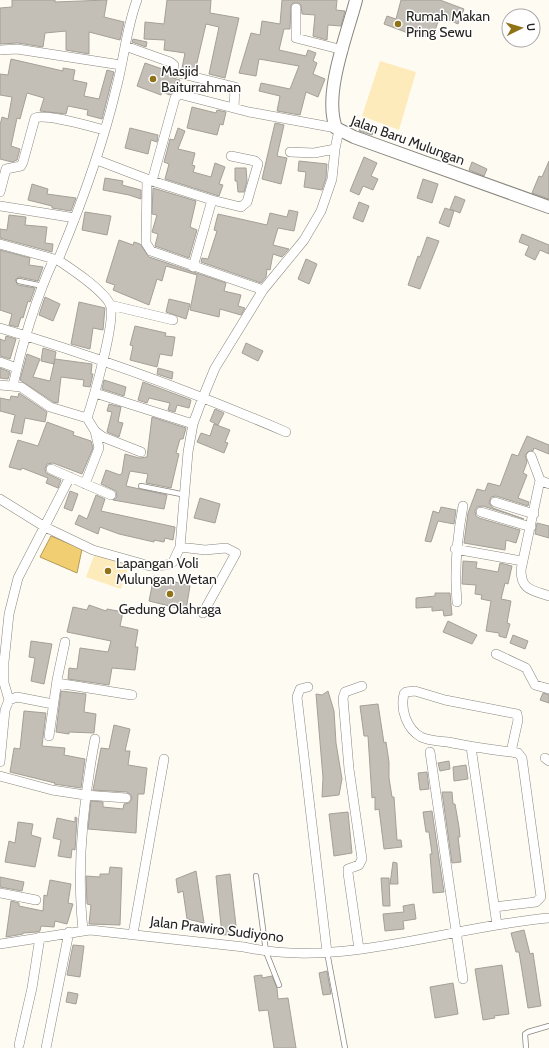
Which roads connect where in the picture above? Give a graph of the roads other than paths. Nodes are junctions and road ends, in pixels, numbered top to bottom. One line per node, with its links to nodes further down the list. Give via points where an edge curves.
1 (137, 0): 4 (street)
2 (356, 0): 6 (main road, Jalan Baru Mulungan)
3 (296, 8): 6 (street, via 296,38)
4 (125, 46): 7 (street); 8 (street, via 170,62 174,65 174,72 235,87)
5 (0, 50): 7 (street, via 17,49)
6 (343, 50): 9 (main road, Jalan Baru Mulungan, via 331,103 332,118)
7 (121, 65): 10 (street)
8 (234, 108): 9 (street); 15 (street, via 178,95)
9 (338, 129): 11 (street); 19 (main road, Jalan Baru Mulungan)
10 (105, 130): 14 (street); 16 (street, via 65,120 40,116 35,118 23,162 20,166 6,169)
11 (335, 149): 12 (street, via 314,153); 26 (street, via 332,179 321,211 304,240)
12 (290, 152)
13 (231, 156): 17 (street, via 256,161 258,164 247,202 238,208)
14 (97, 160): 15 (street); 20 (street)
15 (150, 180): 17 (street); 23 (street, via 145,222 147,247 151,251)
16 (0, 192)
17 (212, 200): 23 (street)
18 (0, 206): 20 (street)
19 (549, 207)
20 (75, 218): 22 (street)
21 (0, 244): 22 (street)
22 (56, 260): 25 (street); 27 (street, via 76,272)
23 (193, 267): 26 (street)
24 (19, 281): 25 (lane)
25 (43, 286): 30 (street)
26 (263, 290): 37 (street, via 215,368)
27 (110, 305): 28 (street); 31 (street, via 112,312)
28 (172, 320)
29 (0, 328): 30 (street)
30 (27, 336): 31 (street); 33 (street)
31 (102, 361): 36 (street); 37 (street)
32 (0, 362): 33 (street)
33 (17, 368): 35 (street)
34 (0, 385): 35 (street)
35 (13, 386): 38 (street, via 21,387 50,407)
36 (95, 393): 38 (street); 39 (street)
37 (203, 397): 39 (street); 41 (street)
38 (87, 418): 40 (street)
39 (192, 424): 50 (street)
40 (95, 431): 42 (street, via 114,442); 47 (street, via 99,448)
41 (286, 432)
42 (141, 452)
43 (531, 456): 46 (street)
44 (51, 469): 45 (street)
45 (70, 478): 47 (street); 56 (street)
46 (545, 482): 55 (street)
47 (85, 484): 49 (street)
48 (141, 486): 50 (lane)
49 (111, 495)
50 (186, 496): 58 (street)
51 (0, 499): 56 (street)
52 (494, 502): 55 (street)
53 (463, 506): 59 (street)
54 (481, 512): 57 (street)
55 (534, 514): 57 (street)
56 (45, 526): 58 (street, via 93,550 150,566 173,562); 65 (street, via 18,578)
57 (531, 527): 60 (street)
58 (180, 547): 63 (street, via 205,550 226,548 236,553)
59 (456, 549): 60 (street); 62 (street)
60 (522, 561): 61 (street, via 523,584)
61 (549, 596)
62 (457, 602)
63 (203, 613)
64 (65, 642): 67 (street)
65 (2, 650): 72 (street, via 4,683)
66 (496, 654): 70 (street, via 526,668 535,685)
67 (56, 683): 71 (street); 73 (street)
68 (362, 686): 96 (street, via 345,692 343,698 349,769 362,859 359,865 348,869)
69 (308, 687): 98 (street, via 300,689 297,697)
70 (549, 688)
71 (132, 695)
72 (9, 700): 73 (street, via 17,697); 80 (street, via 5,710)
73 (53, 704): 74 (street)
74 (49, 736)
75 (95, 739): 82 (street)
76 (471, 747): 78 (street); 78 (street, via 421,737 406,719 403,708 404,694 415,691 452,702 517,714); 87 (street)
77 (430, 752): 91 (street)
78 (512, 752): 87 (street, via 518,753 524,763 541,897 536,902)
79 (164, 759): 93 (street)
80 (0, 762)
81 (0, 776): 82 (street, via 52,790)
82 (85, 795): 83 (street); 90 (street, via 80,899)
83 (126, 798)
84 (256, 876): 97 (lane)
85 (0, 893): 86 (street)
86 (36, 900)
87 (494, 907): 89 (street)
88 (549, 918): 89 (street, Jalan Prawiro Sudiyono)
89 (497, 925): 91 (street, Jalan Prawiro Sudiyono)
90 (83, 930): 92 (street, Jalan Prawiro Sudiyono); 93 (street, Jalan Prawiro Sudiyono)
91 (456, 931): 96 (street, Jalan Prawiro Sudiyono); 99 (street)
92 (69, 932): 94 (street, Jalan Prawiro Sudiyono); 103 (street)
93 (133, 934): 97 (street, Jalan Prawiro Sudiyono, via 244,947)
94 (40, 937): 95 (street, Jalan Prawiro Sudiyono); 102 (street, via 32,988)
95 (0, 944)
96 (359, 949): 98 (street, Jalan Prawiro Sudiyono)
97 (266, 952): 98 (street, Jalan Prawiro Sudiyono); 100 (lane)
98 (327, 952): 104 (lane)
99 (463, 979)
100 (279, 985)
101 (549, 1026): 105 (lane, via 525,1034)
102 (18, 1045)
103 (46, 1048)
104 (345, 1048)
105 (526, 1048)

